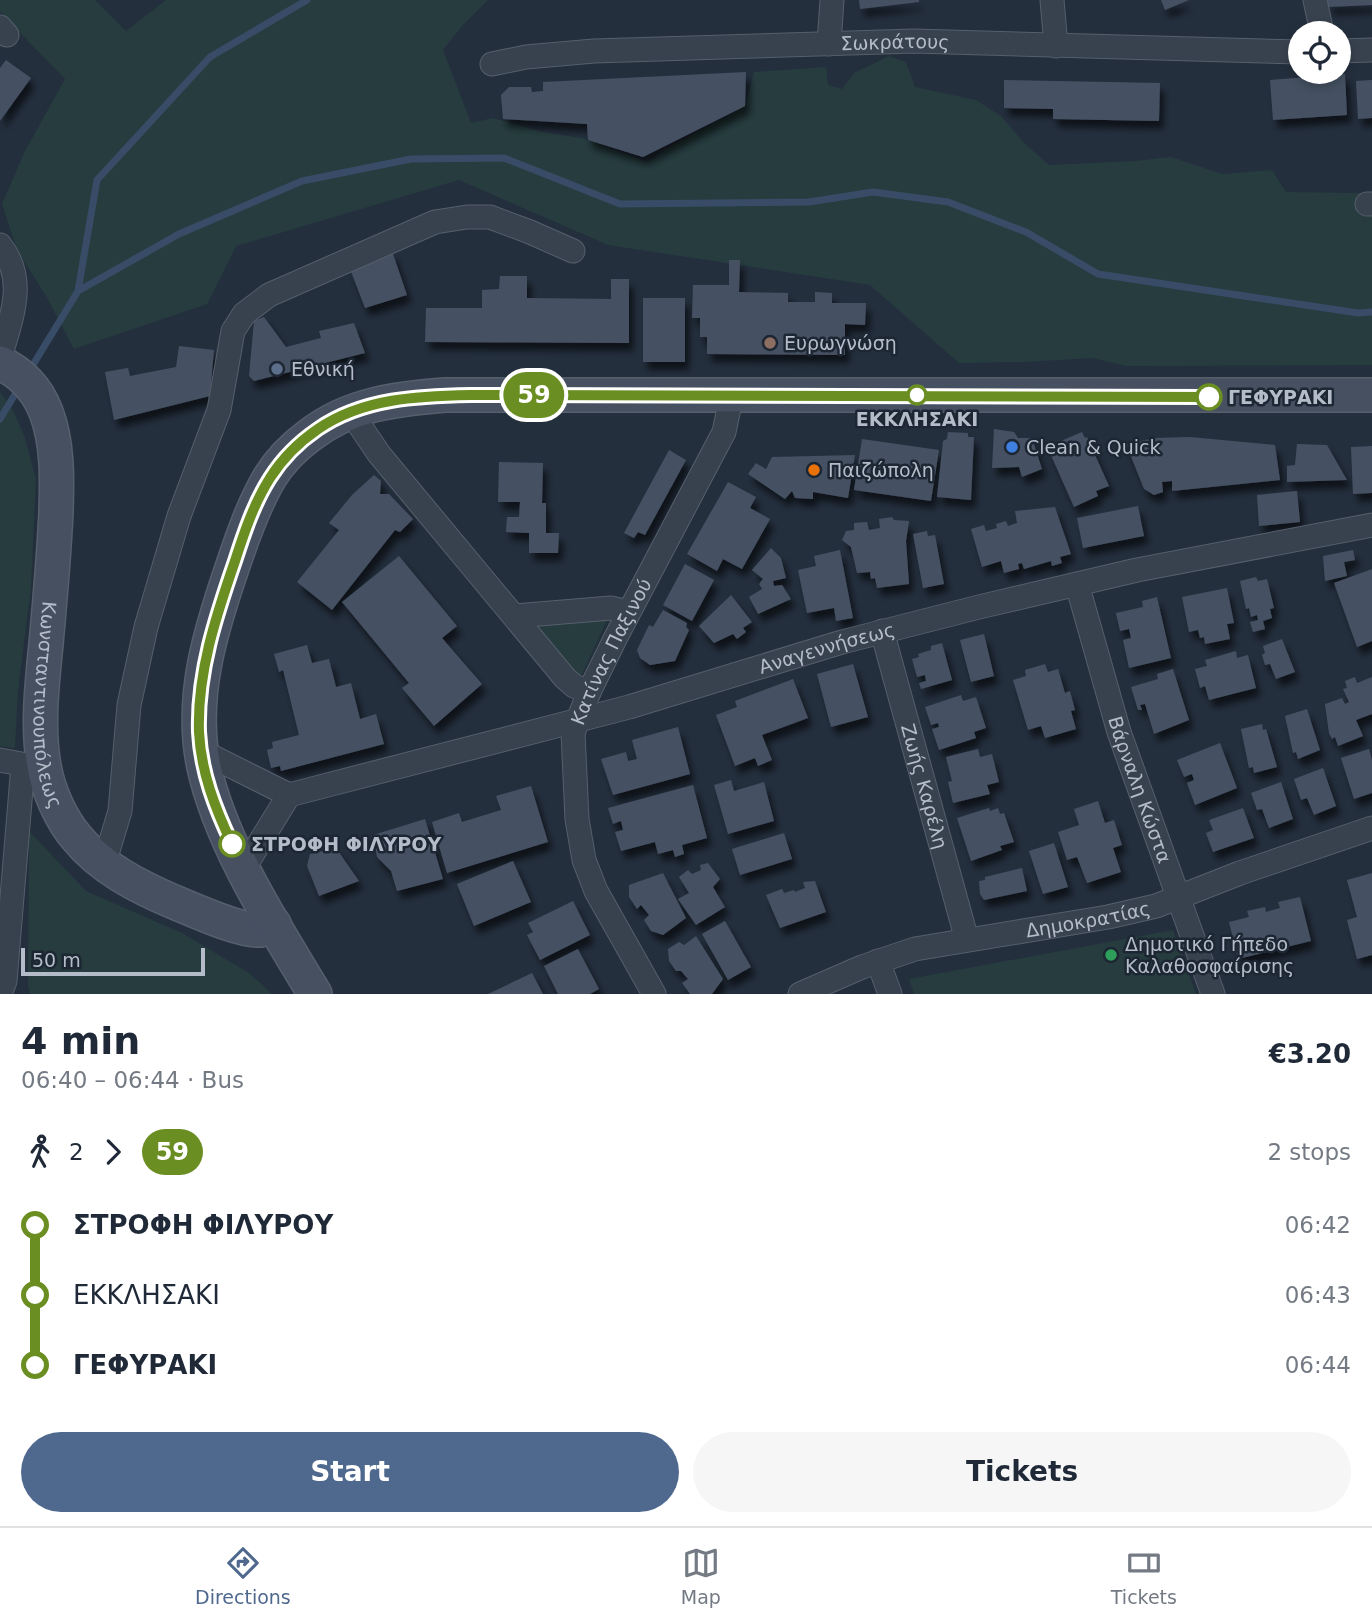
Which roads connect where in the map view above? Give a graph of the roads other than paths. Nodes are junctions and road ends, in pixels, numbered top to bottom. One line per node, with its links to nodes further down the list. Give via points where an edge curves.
1 (832, 0): 5 (street)
2 (1052, 0): 6 (street)
3 (1315, 0): 4 (street)
4 (1319, 21)
5 (829, 44): 6 (street, Σωκράτους, via 914,41); 10 (street, Σωκράτους, via 594,51)
6 (1056, 47): 9 (street, Σωκράτους)
7 (1372, 50): 8 (street)
8 (1351, 51)
9 (1288, 52)
10 (492, 64)
11 (0, 245): 13 (street, via 15,269 16,284)
12 (572, 251): 29 (street, via 490,217 443,220 307,277 269,295 244,314 233,331 219,410 179,516 146,627 127,716 120,811)
13 (4, 363): 26 (main road, Κωνσταντινουπόλεως, via 27,381 46,413 57,485)
14 (732, 394): 15 (main road); 16 (main road, via 445,396); 19 (street, Κατίνας Παξινού, via 724,432)
15 (1372, 395)
16 (349, 411): 20 (street, via 379,454); 24 (main road, via 298,445 259,499 208,646 200,705)
17 (1372, 525): 18 (street, Αναγεννήσεως)
18 (1077, 584): 21 (street, Αναγεννήσεως); 31 (street, Βάρναλη Κώστα, via 1119,732)
19 (628, 612): 20 (street, via 611,608); 22 (street, Κατίνας Παξινού)
20 (515, 615): 22 (street, via 570,683)
21 (882, 631): 23 (street, Αναγεννήσεως); 33 (street, Ζωής Καρέλη)
22 (589, 692): 23 (street, Κατίνας Παξινού)
23 (577, 721): 27 (street, Αναγεννήσεως); 37 (street, Κατίνας Παξινού, via 573,733 584,860 596,891)
24 (201, 751): 27 (street); 30 (main road, via 214,802)
25 (0, 760): 26 (street)
26 (34, 766): 29 (main road, Κωνσταντινουπόλεως, via 75,837); 35 (street)
27 (289, 795): 30 (street)
28 (1372, 828): 31 (street, Δημοκρατίας)
29 (104, 864): 32 (main road, Κωνσταντινουπόλεως, via 154,893 218,919 254,930)
30 (244, 869): 32 (main road)
31 (1179, 898): 33 (street, Δημοκρατίας, via 1108,917); 40 (street, Βάρναλη Κώστα)
32 (274, 925): 36 (main road)
33 (967, 940): 34 (street, Δημοκρατίας)
34 (878, 961): 38 (street, Δημοκρατίας); 39 (street)
35 (0, 993)
36 (315, 994)
37 (654, 994)
38 (800, 994)
39 (890, 994)
40 (1213, 994)

